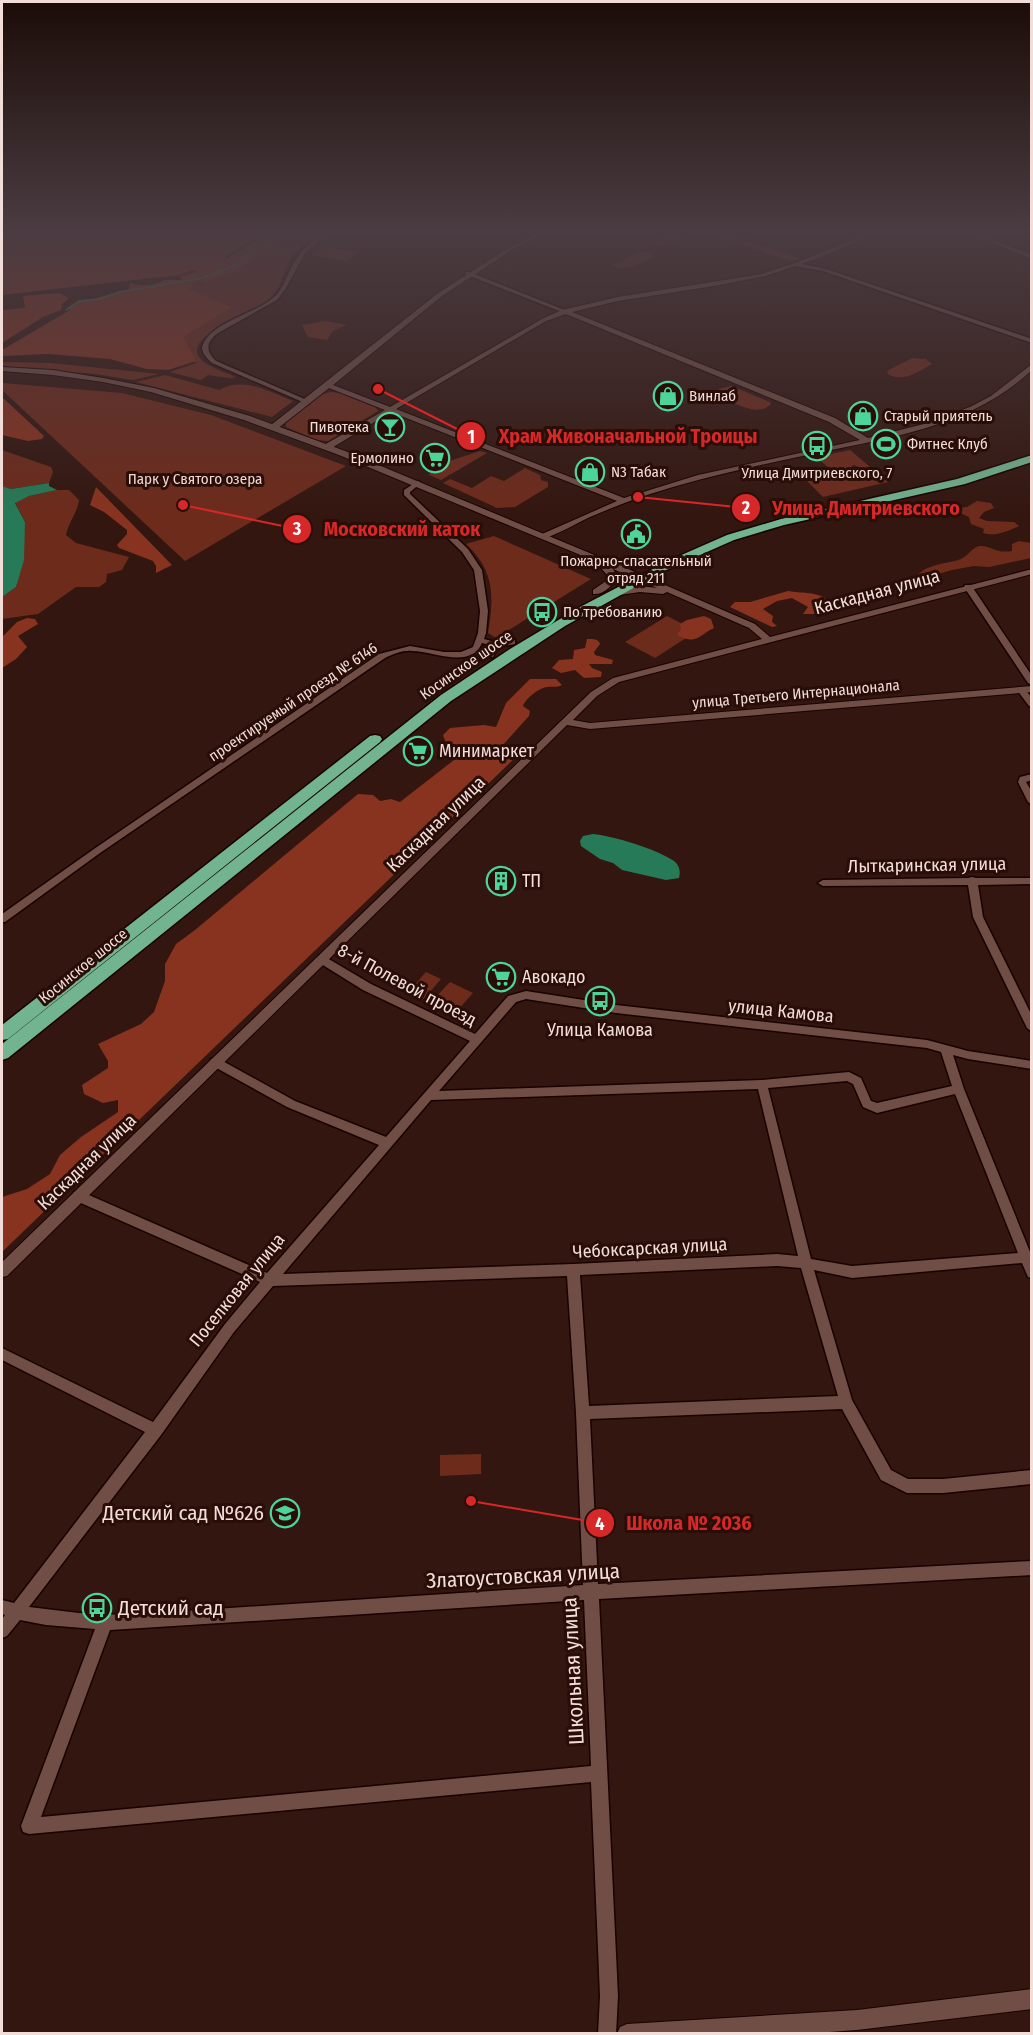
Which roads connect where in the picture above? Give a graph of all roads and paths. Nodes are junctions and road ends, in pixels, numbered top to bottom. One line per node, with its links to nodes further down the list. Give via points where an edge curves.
1 (229, 325): 12 (street, via 208,338 204,353 214,362)
2 (402, 325): 10 (street)
3 (535, 325): 13 (street)
4 (598, 325): 15 (street, via 832,420)
5 (985, 325): 6 (street)
6 (1032, 341)
7 (1032, 366): 15 (street, via 1015,383 972,409 937,423)
8 (2, 369): 11 (main road, via 112,380)
9 (2, 377): 11 (main road, via 64,380)
10 (327, 385): 12 (street); 13 (street)
11 (178, 396): 14 (main road)
12 (307, 402): 14 (street)
13 (391, 409): 16 (street); 20 (street)
14 (274, 427): 16 (main road)
15 (866, 440): 20 (street, via 702,476)
16 (327, 447): 19 (main road)
17 (1032, 450): 23 (highway, Косинское шоссе, via 962,476 747,525 714,536)
18 (1032, 458): 23 (highway, Косинское шоссе, via 957,483 751,531)
19 (418, 483): 21 (main road); 31 (street, via 406,491 407,495 465,550 478,570 484,611)
20 (625, 502): 21 (street)
21 (545, 536): 22 (main road)
22 (601, 561): 23 (main road, via 632,566); 25 (street); 27 (main road, via 612,575)
23 (662, 564): 25 (highway, Косинское шоссе); 28 (street, via 660,581)
24 (1032, 571): 26 (street, Каскадная улица)
25 (636, 577): 27 (highway, Косинское шоссе); 28 (street)
26 (968, 587): 30 (street, Каскадная улица); 35 (street)
27 (601, 595): 28 (street, via 642,588); 34 (highway, Косинское шоссе); 51 (highway, Косинское шоссе, via 446,698)
28 (680, 595): 29 (street)
29 (752, 626): 30 (street); 32 (street); 33 (street, via 756,637)
30 (784, 635): 32 (street, Каскадная улица)
31 (480, 640): 34 (street); 44 (street, проектируемый проезд № 6146, via 473,651 464,655 412,648 382,656)
32 (768, 640): 33 (street, Каскадная улица)
33 (749, 644): 38 (street, Каскадная улица, via 616,680)
34 (491, 650): 48 (highway, Косинское шоссе)
35 (1032, 683)
36 (1026, 689): 37 (street); 38 (street, улица Третьего Интернационала, via 590,726)
37 (1032, 704)
38 (564, 722): 45 (street, Каскадная улица)
39 (1032, 777): 40 (street, via 1022,782)
40 (1032, 802)
41 (972, 880): 42 (street, Лыткаринская улица); 43 (street, Лыткаринская улица); 47 (street, via 978,917)
42 (1032, 881)
43 (823, 883)
44 (2, 919)
45 (322, 959): 49 (street, 8-й Полевой проезд, via 367,987); 52 (street, Каскадная улица)
46 (525, 995): 49 (street, Поселковая улица, via 513,999); 50 (street, улица Камова)
47 (1032, 1028)
48 (2, 1034)
49 (476, 1039): 56 (street, Поселковая улица)
50 (945, 1048): 53 (street, улица Камова); 55 (street)
51 (2, 1053)
52 (215, 1062): 57 (street, via 291,1104); 58 (street, Каскадная улица)
53 (1032, 1065)
54 (762, 1084): 55 (street, via 852,1076 873,1108); 56 (street); 60 (street)
55 (958, 1089): 59 (street)
56 (428, 1096): 57 (street, Поселковая улица)
57 (387, 1143): 64 (street, Поселковая улица)
58 (78, 1196): 61 (street, Каскадная улица); 64 (street)
59 (1029, 1257): 60 (street, Чебоксарская улица, via 852,1272); 63 (street)
60 (806, 1263): 62 (street, Чебоксарская улица, via 777,1260); 66 (street)
61 (2, 1270)
62 (573, 1270): 64 (street, Чебоксарская улица); 67 (street, Школьная улица)
63 (1032, 1273)
64 (269, 1280): 68 (street, Поселковая улица, via 200,1366)
65 (2, 1354): 68 (street)
66 (846, 1402): 67 (street); 69 (street, via 886,1475 908,1486)
67 (583, 1413): 71 (street, Школьная улица)
68 (156, 1430): 73 (street, Поселковая улица)
69 (1032, 1477)
70 (1032, 1568): 71 (street, Златоустовская улица)
71 (590, 1592): 74 (street, Златоустовская улица); 76 (street, Школьная улица)
72 (2, 1607): 73 (street, Златоустовская улица)
73 (17, 1611): 74 (street, Златоустовская улица); 75 (street, Поселковая улица)
74 (105, 1622): 76 (street, via 29,1826)
75 (2, 1631)
76 (600, 1773): 78 (street, Школьная улица, via 609,1996)
77 (1032, 1999): 79 (street, via 857,2020)
78 (607, 2034)
79 (627, 2034)

